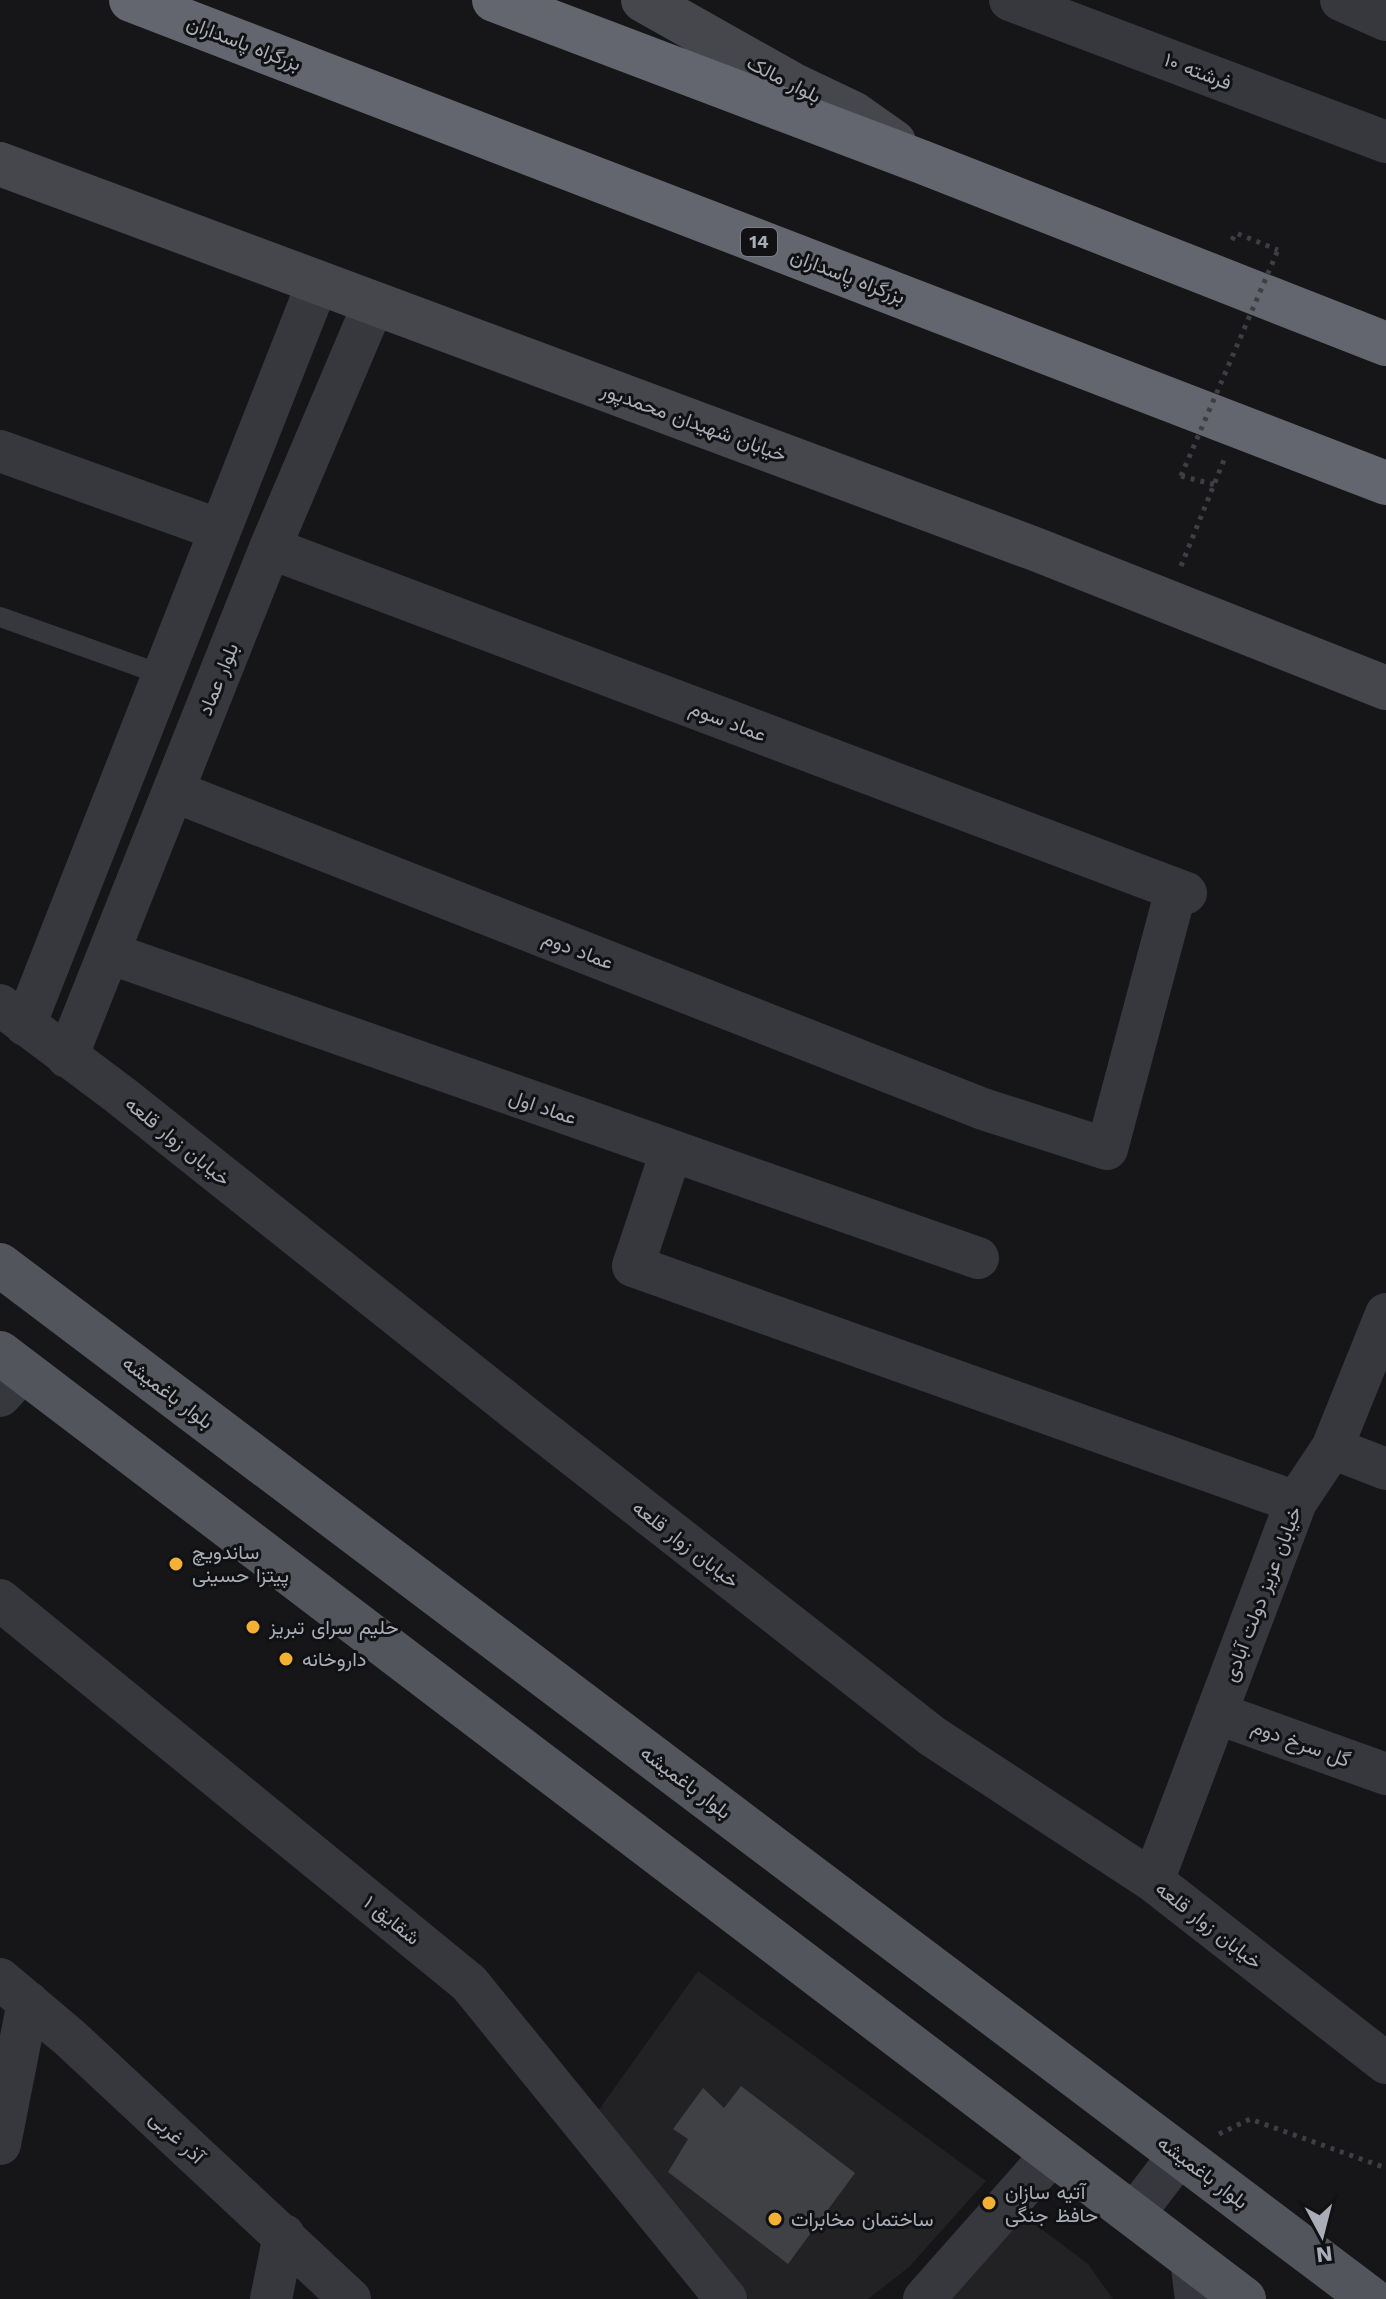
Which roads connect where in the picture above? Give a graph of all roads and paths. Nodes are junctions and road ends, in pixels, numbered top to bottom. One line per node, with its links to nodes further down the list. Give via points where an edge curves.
1 (131, 0): 14 (highway, بزرگراه پاسداران / 14)
2 (494, 0): 8 (highway)
3 (643, 0): 8 (street, بلوار مالک, via 853,113)
4 (1010, 0): 7 (street, فرشته ۱۰)
5 (1341, 0): 6 (street)
6 (1386, 20)
7 (1386, 142)
8 (922, 162): 13 (highway)
9 (0, 164): 11 (street, خیابان شهیدان محمدپور)
10 (1236, 233): 17 (path, bridge, via 1278,250 1181,476)
11 (318, 282): 12 (street, خیابان شهیدان محمدپور); 18 (street)
12 (374, 303): 19 (street, بلوار عماد); 20 (street, خیابان شهیدان محمدپور)
13 (1386, 344)
14 (1235, 425): 16 (highway, بزرگراه پاسداران / 14); 17 (path)
15 (0, 451): 18 (street)
16 (1386, 483)
17 (1216, 485): 20 (path)
18 (220, 530): 22 (street)
19 (270, 548): 24 (street, بلوار عماد); 25 (street, عماد سوم)
20 (1166, 601): 23 (street, خیابان شهیدان محمدپور)
21 (0, 617): 22 (lane)
22 (163, 675): 27 (street)
23 (1386, 688)
24 (173, 791): 25 (street, عماد دوم, via 983,1109 1107,1149); 26 (street, بلوار عماد)
25 (1181, 891)
26 (109, 953): 28 (street, بلوار عماد); 29 (street, عماد اول)
27 (13, 1015): 28 (street, خیابان زوار قلعه)
28 (67, 1057): 40 (street, خیابان زوار قلعه, via 932,1736)
29 (671, 1152): 30 (street, عماد اول); 36 (street, via 633,1266)
30 (978, 1258)
31 (0, 1265): 45 (main road, بلوار باغمیشه)
32 (1386, 1314): 34 (street, خیابان عزیز دولت آبادی)
33 (8, 1373): 44 (main road)
34 (1332, 1448): 35 (street); 36 (street, خیابان عزیز دولت آبادی)
35 (1386, 1469)
36 (1296, 1502): 38 (street, خیابان عزیز دولت آبادی)
37 (0, 1600): 52 (street, شقایق ۱, via 469,1983)
38 (1216, 1713): 39 (street, گل سرخ دوم); 40 (street, خیابان عزیز دولت آبادی)
39 (1386, 1774)
40 (1153, 1881): 42 (street, خیابان زوار قلعه)
41 (14, 1990): 43 (street); 48 (street, آذر غربی)
42 (1386, 2063)
43 (0, 2144)
44 (1053, 2153): 47 (main road); 53 (street)
45 (1180, 2154): 46 (path, via 1250,2119); 47 (street); 55 (main road, بلوار باغمیشه)
46 (1386, 2168)
47 (1134, 2214): 49 (main road)
48 (284, 2235): 50 (street); 51 (street, آذر غربی)
49 (1194, 2279): 54 (main road)
50 (271, 2299)
51 (350, 2299)
52 (726, 2299)
53 (924, 2299)
54 (1244, 2299)
55 (1371, 2299)

